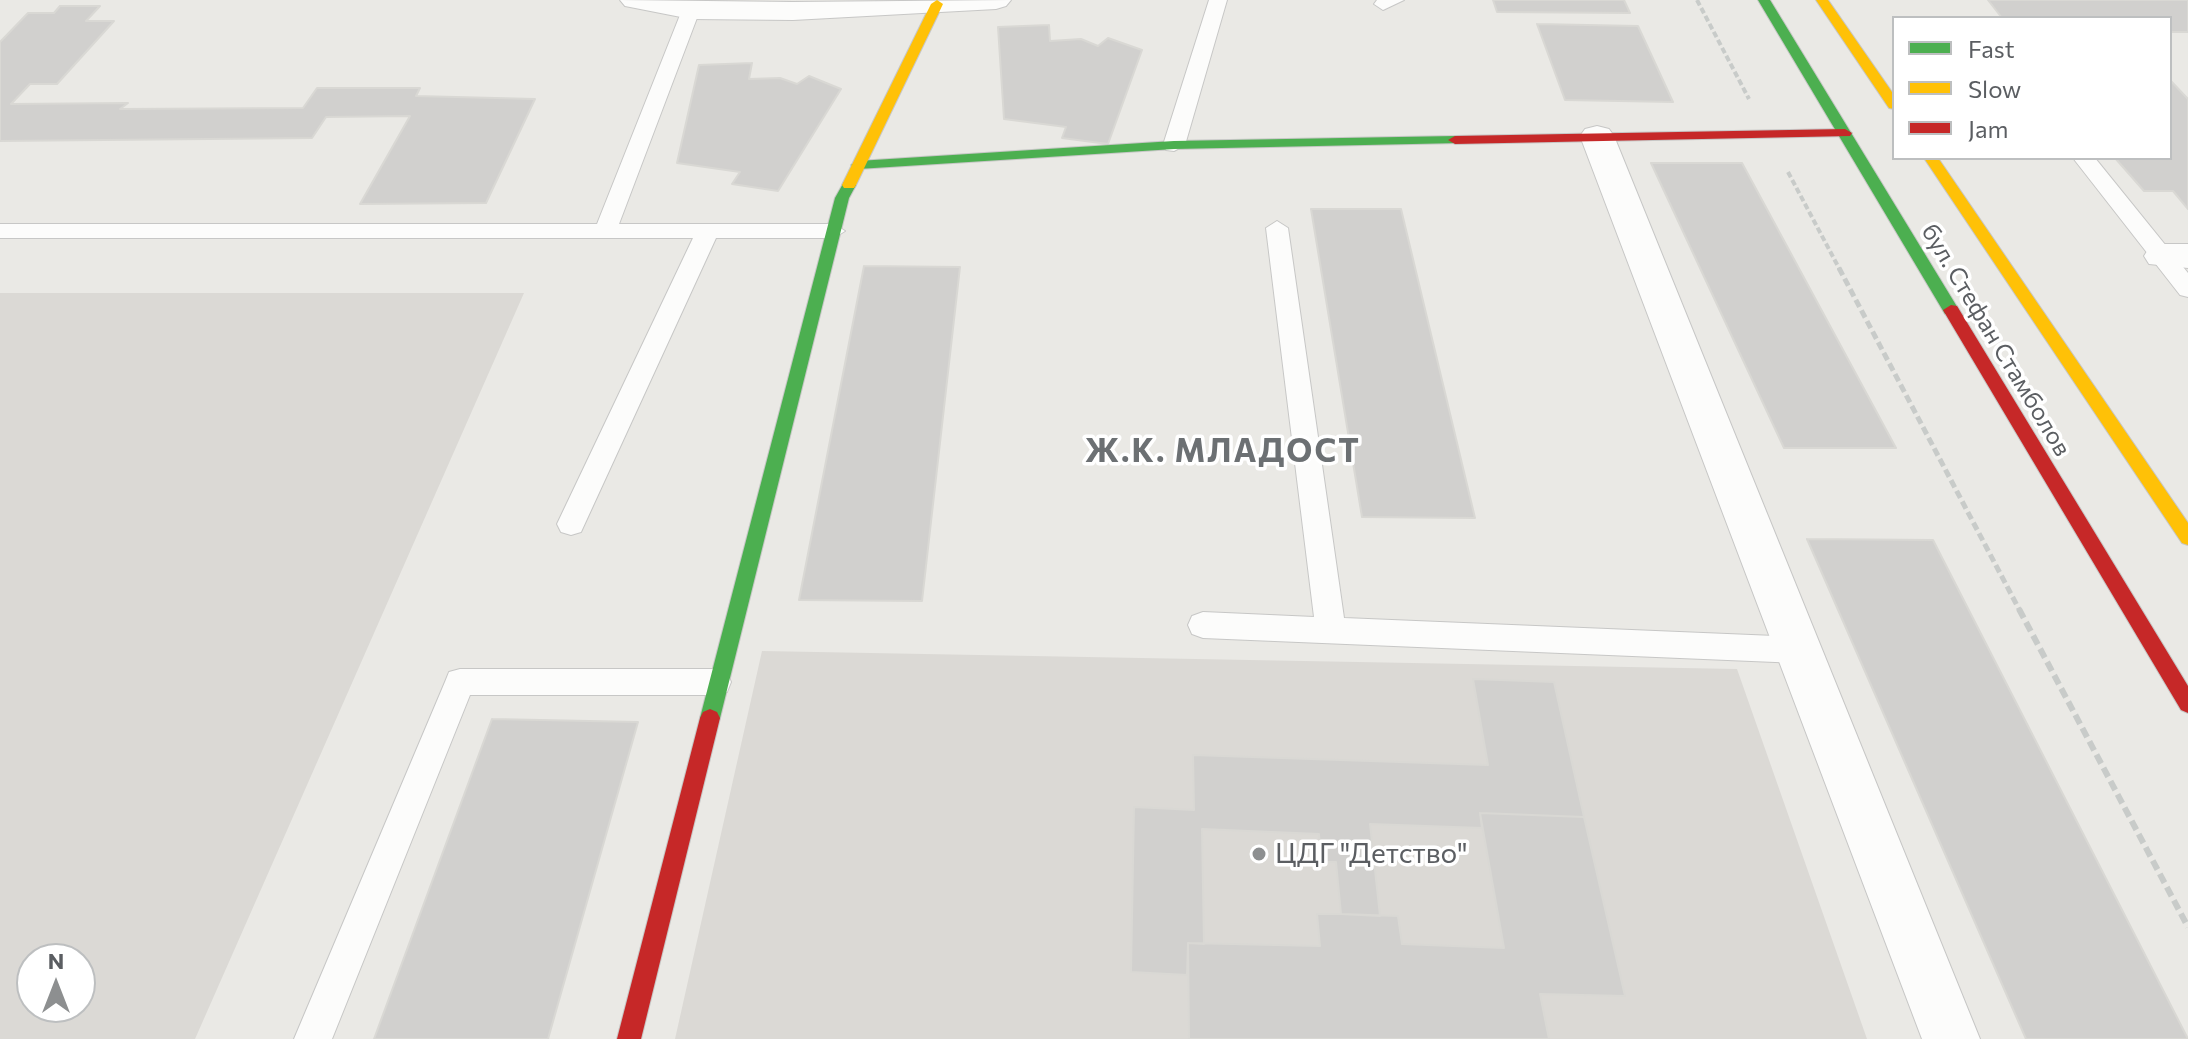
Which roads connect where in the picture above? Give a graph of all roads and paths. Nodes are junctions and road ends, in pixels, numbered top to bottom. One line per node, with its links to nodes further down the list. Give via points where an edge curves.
1 (635, 0): 8 (street)
2 (996, 0): 7 (street)
3 (1218, 0): 13 (lane)
4 (1697, 0): 11 (path)
5 (1764, 0): 10 (street, бул. Стефан Стамболов)
6 (1822, 0): 9 (street)
7 (937, 4): 8 (street); 16 (street)
8 (691, 10): 19 (lane)
9 (1892, 102)
10 (1845, 133): 11 (street); 30 (street, бул. Стефан Стамболов)
11 (1768, 134): 12 (street); 31 (path)
12 (1597, 136): 13 (street); 28 (street)
13 (1174, 145): 16 (street)
14 (1932, 160): 25 (street, бул. Стефан Стамболов)
15 (2086, 160): 22 (lane)
16 (858, 165): 21 (street)
17 (1277, 228): 27 (lane)
18 (0, 231): 19 (lane)
19 (605, 231): 20 (lane)
20 (708, 231): 21 (lane); 24 (lane)
21 (834, 231): 29 (street)
22 (2175, 256): 23 (lane)
23 (2188, 289)
24 (571, 524)
25 (2188, 538)
26 (1203, 625): 27 (lane)
27 (1331, 630): 28 (lane)
28 (1799, 650): 34 (street)
29 (716, 682): 32 (lane, via 460,682); 33 (street)
30 (2188, 704)
31 (2188, 927)
32 (313, 1039)
33 (629, 1039)
34 (1951, 1039)

